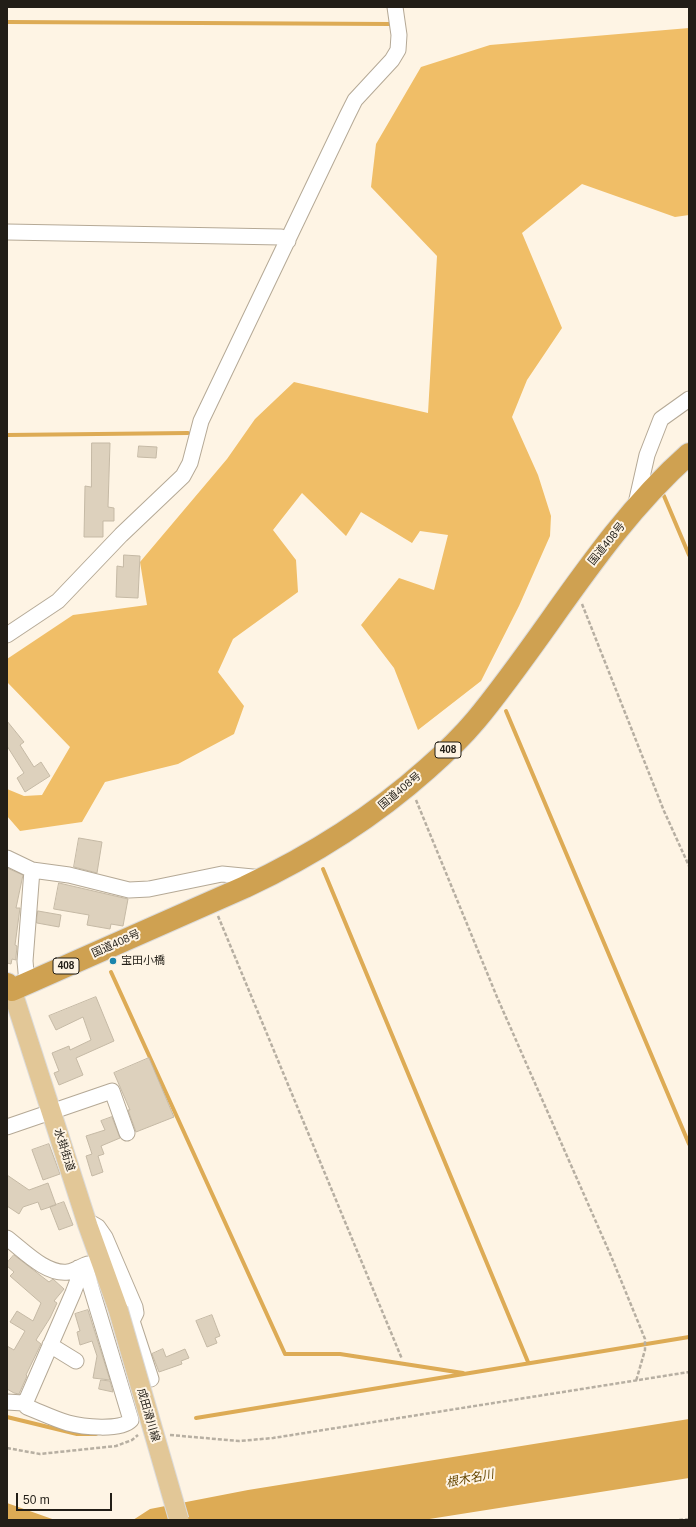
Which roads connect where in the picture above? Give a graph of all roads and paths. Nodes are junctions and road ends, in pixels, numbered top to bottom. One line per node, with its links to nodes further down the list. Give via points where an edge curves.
1 (395, 7): 3 (street, via 399,35 398,50 355,100)
2 (7, 232): 3 (street, via 281,237)
3 (288, 241): 8 (street, via 202,421 190,463 183,476 121,535 58,601)
4 (689, 399): 6 (street, via 661,419 647,455)
5 (689, 454): 6 (highway, 国道408号 / 408)
6 (635, 511): 7 (highway, 国道408号 / 408)
7 (574, 586): 9 (highway, 国道408号 / 408, via 475,721 446,752); 11 (path, via 664,811)
8 (7, 635)
9 (408, 785): 13 (highway, 国道408号 / 408, via 373,814 330,843); 28 (path, via 420,805 497,997 645,1338 645,1350)
10 (7, 858): 12 (street)
11 (689, 866)
12 (32, 870): 13 (street, via 69,875 129,890 150,889 222,874); 15 (street, via 25,961)
13 (264, 878): 14 (highway, 国道408号 / 408)
14 (212, 901): 15 (highway, 国道408号 / 408); 24 (path)
15 (15, 986): 16 (main road, 水掛街道)
16 (52, 1112): 17 (street); 18 (street, via 112,1091); 19 (main road, 水掛街道)
17 (7, 1127)
18 (127, 1133)
19 (88, 1226): 21 (main road, 水掛街道); 27 (street, via 93,1224 98,1227 105,1237 135,1307 136,1313 132,1321)
20 (7, 1238): 21 (street, via 53,1270 69,1272)
21 (88, 1264): 22 (main road, 水掛街道); 23 (street, via 78,1280); 30 (street, via 90,1284 132,1420 128,1423 100,1427 68,1423 27,1407)
22 (118, 1309): 35 (main road, 成田滑川線, bridge)
23 (50, 1346): 25 (street); 30 (street)
24 (402, 1359)
25 (76, 1361)
26 (689, 1372): 28 (path)
27 (152, 1379)
28 (636, 1381): 32 (path, via 273,1438 235,1441)
29 (7, 1402): 30 (street)
30 (23, 1403)
31 (139, 1434): 33 (path, via 132,1440 116,1446 40,1454)
32 (169, 1435)
33 (7, 1448)
34 (689, 1518): 36 (path)
35 (178, 1520)
36 (680, 1520)

